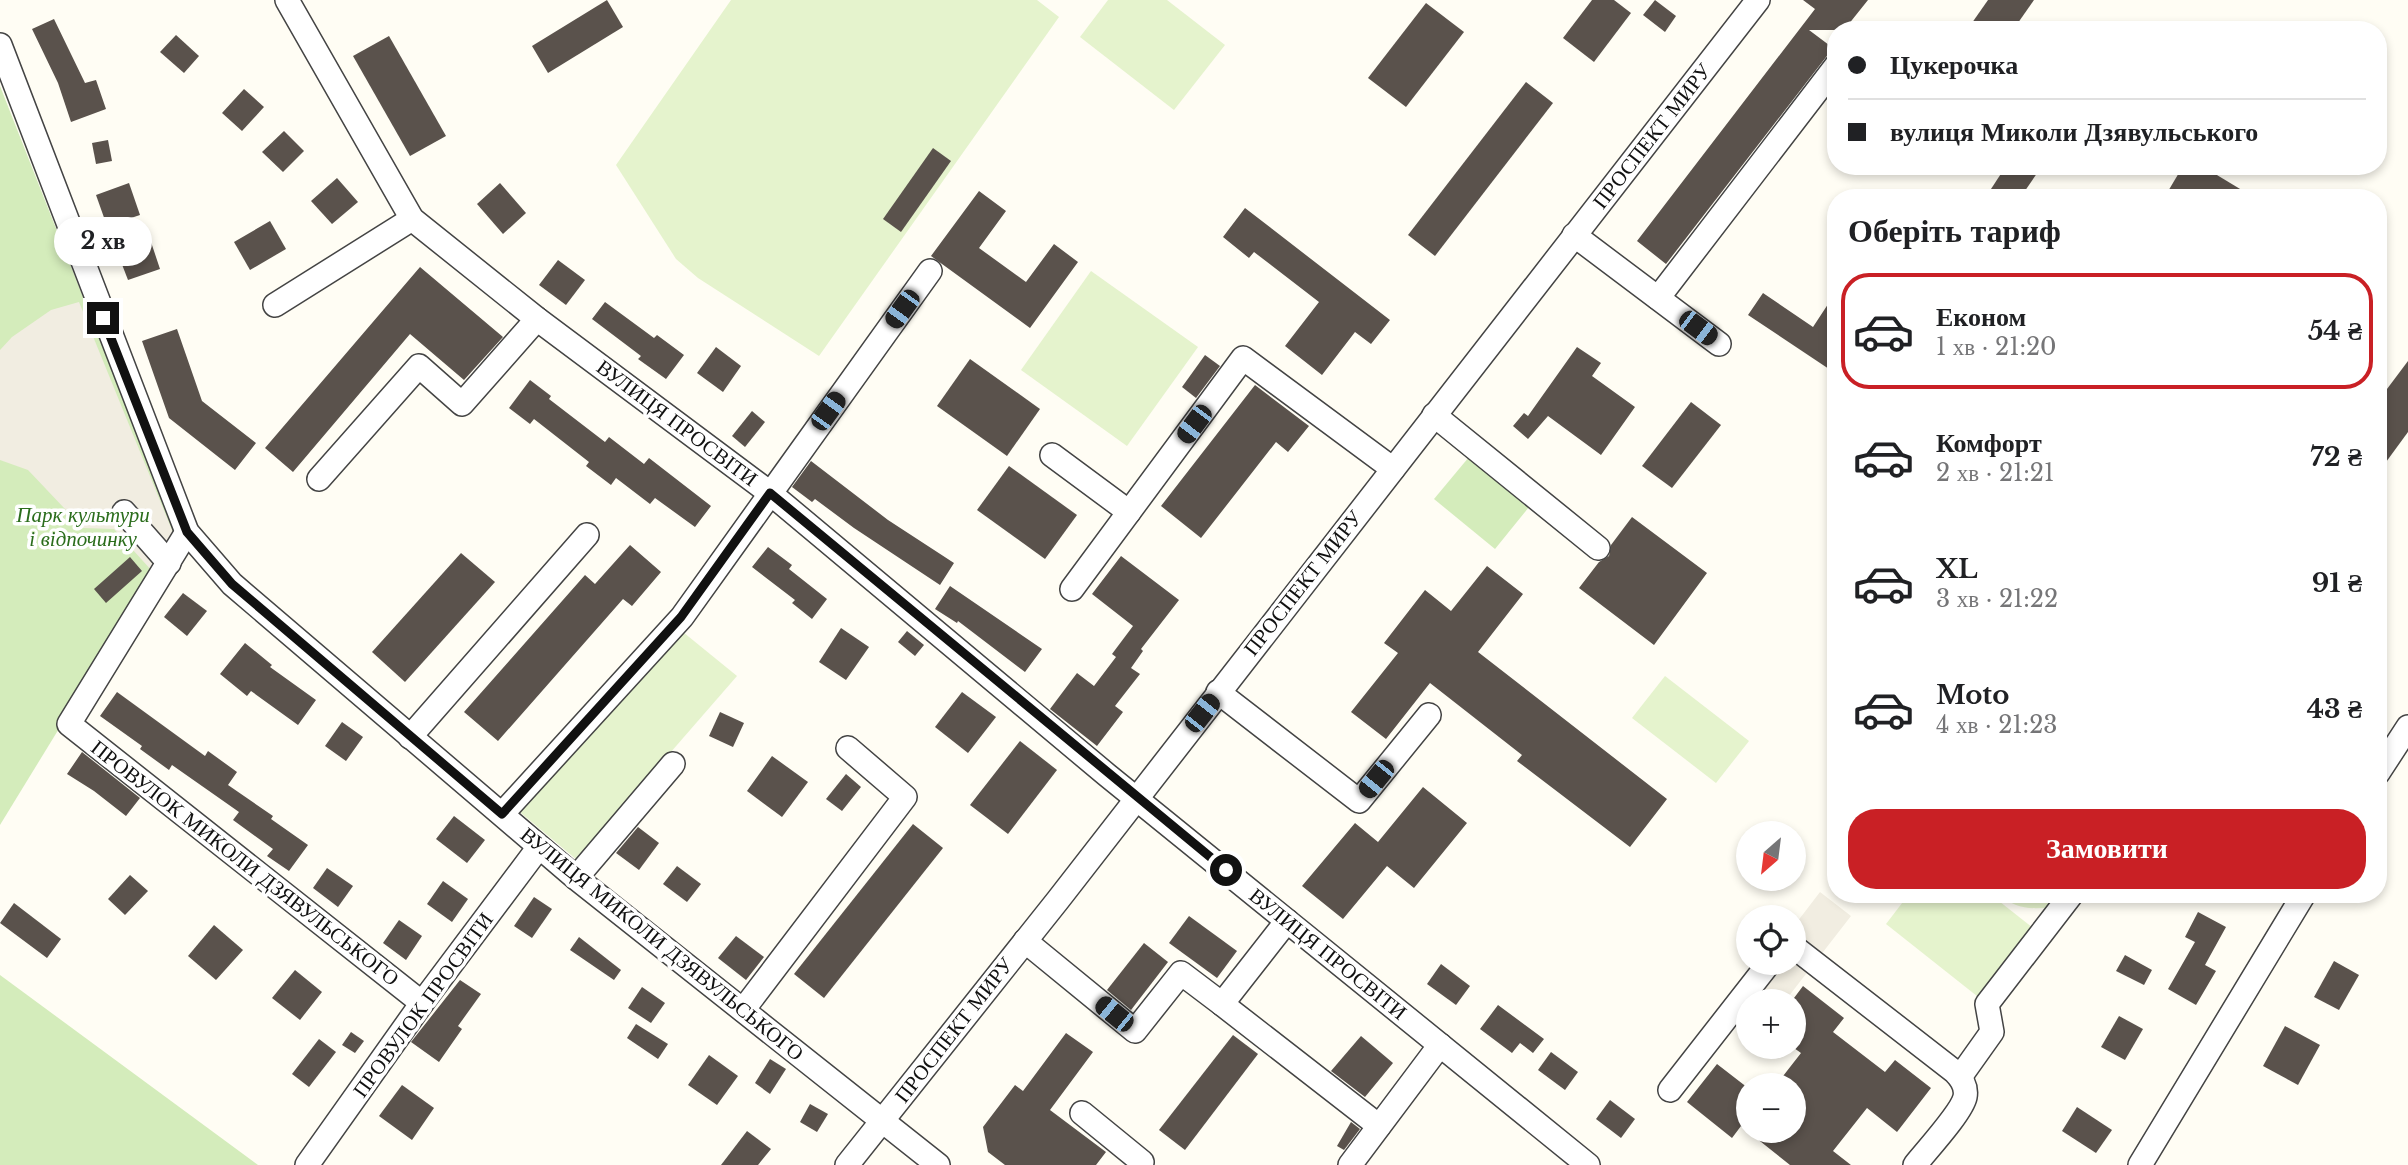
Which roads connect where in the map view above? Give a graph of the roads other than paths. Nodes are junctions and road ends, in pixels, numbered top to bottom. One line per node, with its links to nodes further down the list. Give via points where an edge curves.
1 (287, 0): 5 (street, ВУЛИЦЯ ПРОСВІТИ)
2 (1758, 0): 6 (street, ПРОСПЕКТ МИРУ)
3 (0, 45): 19 (street, ВУЛИЦЯ МИКОЛИ ДЗЯВУЛЬСЬКОГО)
4 (1827, 78): 8 (street)
5 (412, 219): 9 (street); 10 (street, ВУЛИЦЯ ПРОСВІТИ)
6 (1574, 235): 8 (street); 12 (street, ПРОСПЕКТ МИРУ)
7 (930, 271): 16 (street)
8 (1658, 298): 11 (street)
9 (275, 305)
10 (537, 319): 15 (street, via 463,404 419,366); 16 (street, ВУЛИЦЯ ПРОСВІТИ)
11 (1718, 344)
12 (1434, 415): 14 (street, ПРОСПЕКТ МИРУ); 21 (street)
13 (1052, 456): 18 (street)
14 (1392, 469): 18 (street, via 1243,358); 24 (street, ПРОСПЕКТ МИРУ)
15 (320, 478)
16 (770, 493): 31 (street, ВУЛИЦЯ ПРОСВІТИ); 32 (street, via 681,617)
17 (124, 512): 22 (street)
18 (1129, 512): 23 (street)
19 (187, 532): 22 (street); 27 (street, ВУЛИЦЯ МИКОЛИ ДЗЯВУЛЬСЬКОГО, via 232,584)
20 (587, 536): 27 (street)
21 (1598, 548)
22 (169, 563): 41 (street, ПРОВУЛОК МИКОЛИ ДЗЯВУЛЬСЬКОГО, via 69,724)
23 (1072, 589)
24 (1218, 692): 25 (street, via 1359,801); 31 (street, ПРОСПЕКТ МИРУ)
25 (1429, 715)
26 (2408, 727): 29 (street)
27 (410, 737): 32 (street, ВУЛИЦЯ МИКОЛИ ДЗЯВУЛЬСЬКОГО)
28 (848, 748): 43 (street, via 905,797)
29 (2387, 759)
30 (673, 764): 34 (street)
31 (1136, 798): 37 (street, ВУЛИЦЯ ПРОСВІТИ); 38 (street, ПРОСПЕКТ МИРУ)
32 (502, 814): 33 (street, ВУЛИЦЯ МИКОЛИ ДЗЯВУЛЬСЬКОГО)
33 (539, 847): 34 (street, ВУЛИЦЯ МИКОЛИ ДЗЯВУЛЬСЬКОГО); 41 (street, ПРОВУЛОК ПРОСВІТИ)
34 (576, 878): 43 (street, ВУЛИЦЯ МИКОЛИ ДЗЯВУЛЬСЬКОГО)
35 (2065, 903): 45 (street, via 1987,1004 1992,1032)
36 (2299, 903): 57 (street)
37 (1287, 920): 42 (street); 44 (street, ВУЛИЦЯ ПРОСВІТИ)
38 (1025, 941): 42 (street, via 1135,1031 1181,974); 48 (street, ПРОСПЕКТ МИРУ)
39 (1806, 956): 45 (street)
40 (1760, 975): 46 (street)
41 (422, 1003): 50 (street, ПРОВУЛОК ПРОСВІТИ)
42 (1222, 1004): 49 (street)
43 (743, 1010): 48 (street, ВУЛИЦЯ МИКОЛИ ДЗЯВУЛЬСЬКОГО)
44 (1440, 1045): 49 (street); 55 (street, ВУЛИЦЯ ПРОСВІТИ)
45 (1960, 1077): 56 (street, via 1965,1089 1963,1102)
46 (1670, 1090)
47 (1082, 1113): 53 (street)
48 (883, 1120): 51 (street, ПРОСПЕКТ МИРУ); 52 (street, ВУЛИЦЯ МИКОЛИ ДЗЯВУЛЬСЬКОГО)
49 (1379, 1126): 54 (street)
50 (307, 1165)
51 (847, 1165)
52 (938, 1165)
53 (1140, 1165)
54 (1350, 1165)
55 (1588, 1165)
56 (1915, 1165)
57 (2140, 1165)

